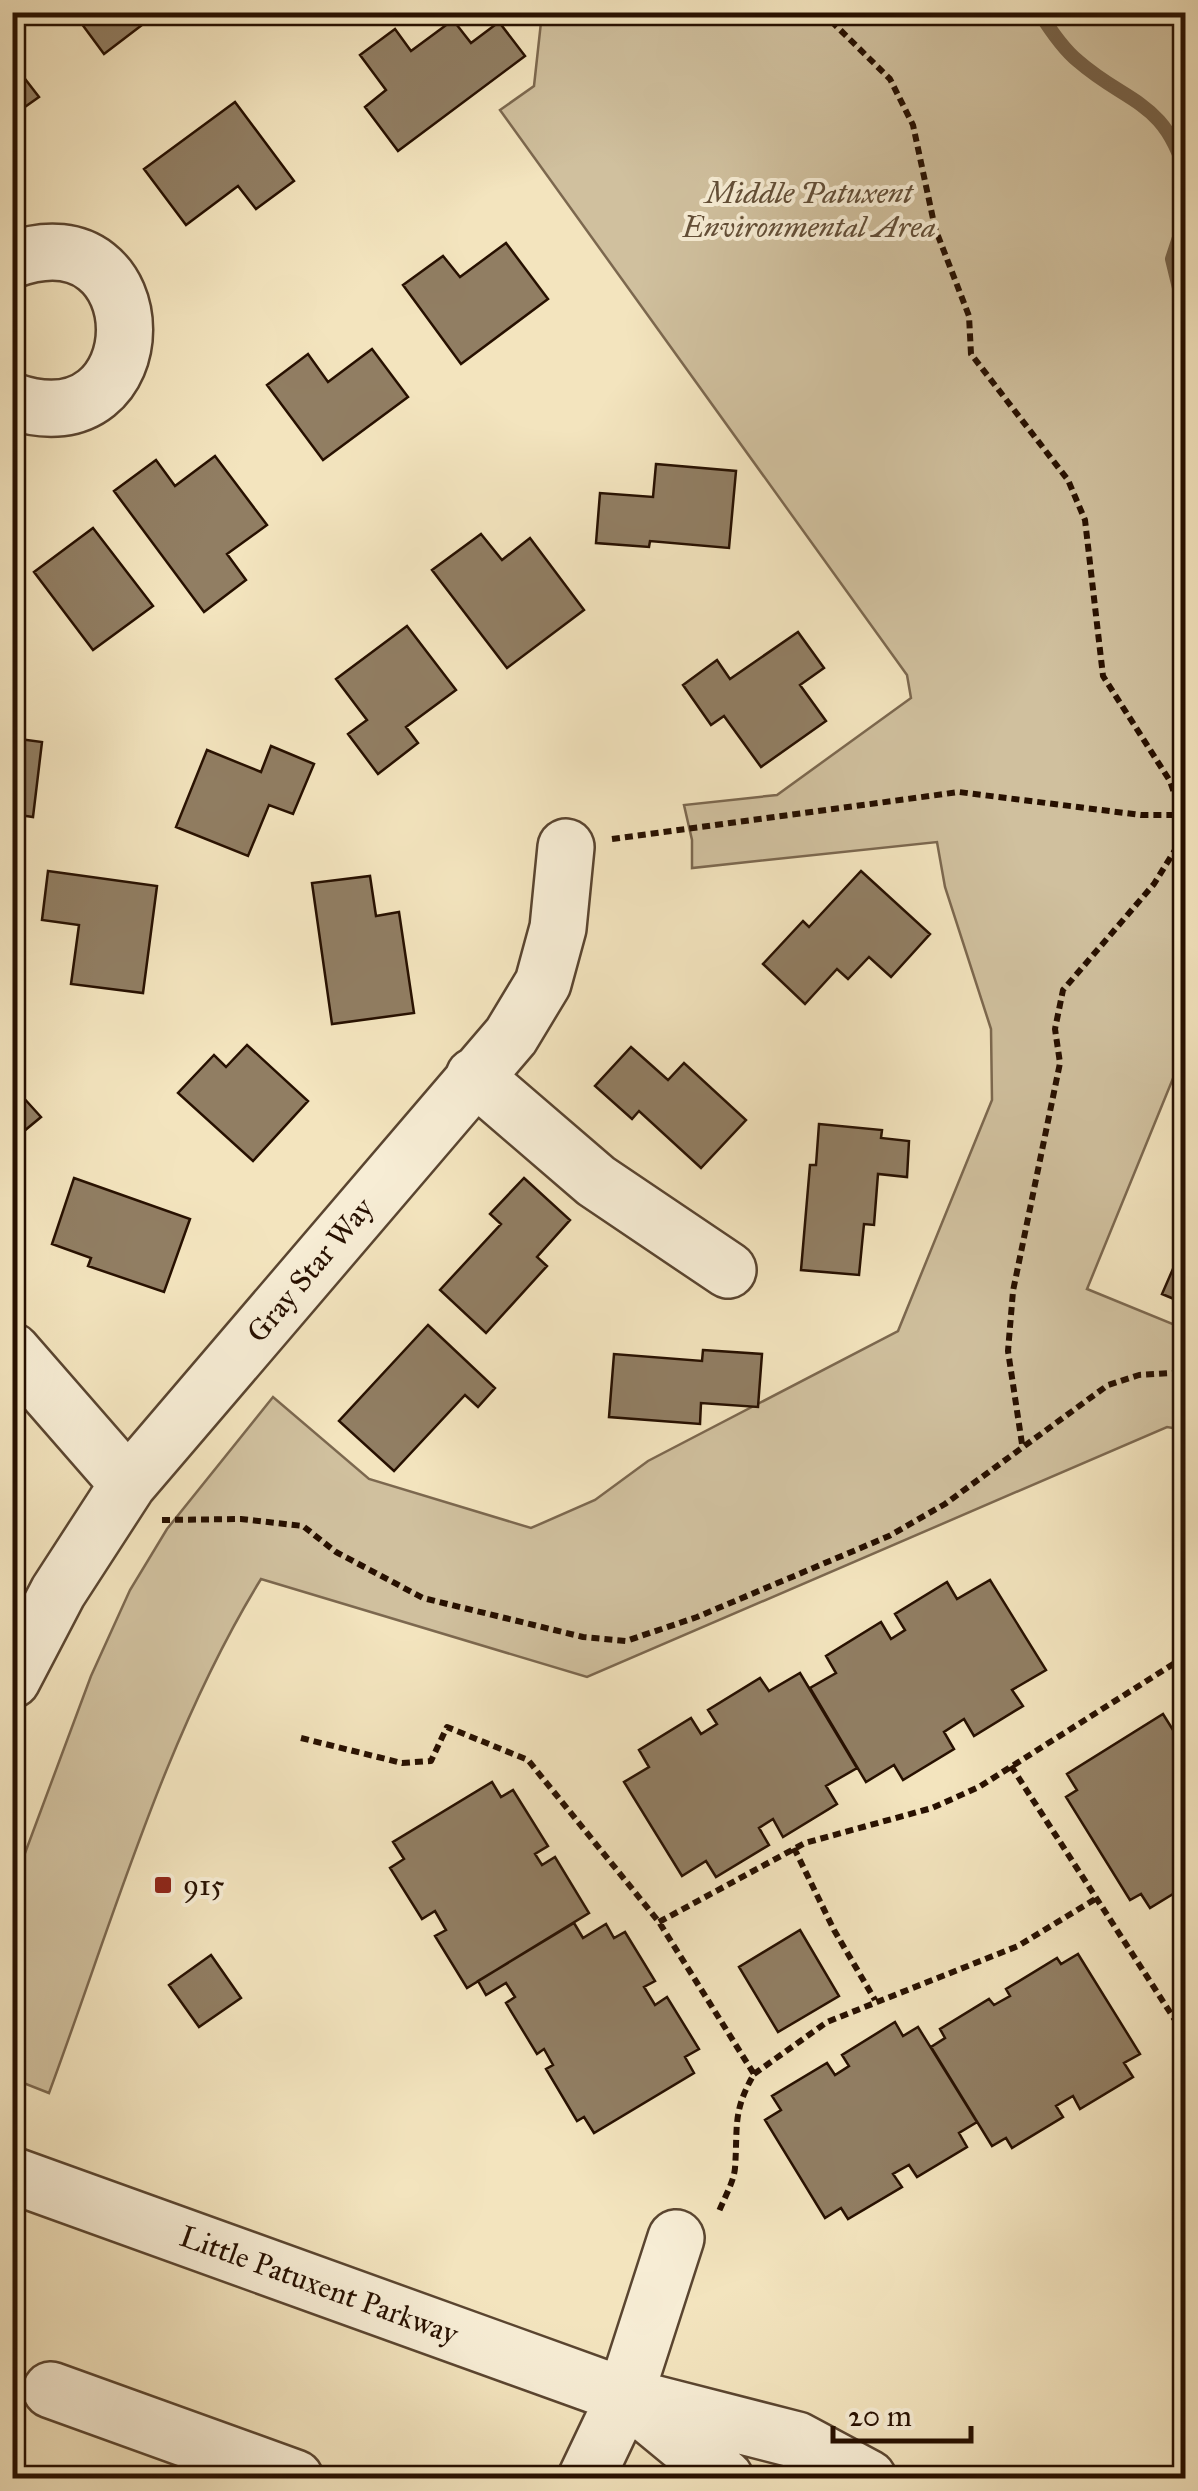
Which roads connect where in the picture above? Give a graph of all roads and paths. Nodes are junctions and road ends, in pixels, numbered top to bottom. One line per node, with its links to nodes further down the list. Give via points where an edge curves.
1 (822, 12): 4 (path, via 890,79 912,125 934,228 969,316 971,354 1068,480 1085,520 1103,676 1170,781)
2 (12, 260): 3 (street, via 66,252 90,262 122,300 128,329 123,359 110,381 79,404 50,410)
3 (12, 401)
4 (1184, 816): 5 (path, via 958,792); 10 (path, via 1175,850 1154,884 1063,990 1055,1029 1060,1063 1013,1292 1008,1352)
5 (566, 847): 6 (street, Gray Star Way, via 558,928 543,983 511,1036)
6 (474, 1076): 7 (street, via 596,1181); 11 (street, Gray Star Way)
7 (728, 1270)
8 (12, 1351): 11 (street)
9 (1186, 1372): 10 (path, via 1108,1386)
10 (1022, 1444): 11 (path, via 945,1504 889,1536 626,1641 583,1638 423,1598 336,1552 304,1526)
11 (118, 1499): 13 (street, Gray Star Way)
12 (1186, 1656): 15 (path)
13 (12, 1680)
14 (301, 1738): 18 (path, via 402,1762 431,1762 446,1728 528,1760)
15 (1011, 1766): 16 (path, via 932,1808); 17 (path)
16 (794, 1848): 18 (path); 19 (path)
17 (1096, 1898): 19 (path, via 1018,1946); 20 (path)
18 (659, 1922): 21 (path)
19 (875, 2000): 21 (path, via 827,2022)
20 (1186, 2036)
21 (754, 2074): 23 (path, via 738,2102 735,2170)
22 (12, 2175): 25 (street, Little Patuxent Parkway)
23 (696, 2227): 25 (street)
24 (51, 2390): 26 (street)
25 (625, 2396): 27 (street); 28 (street, Little Patuxent Parkway); 29 (street, Little Patuxent Parkway, via 797,2440)
26 (296, 2478)
27 (586, 2478)
28 (726, 2478)
29 (868, 2478)

